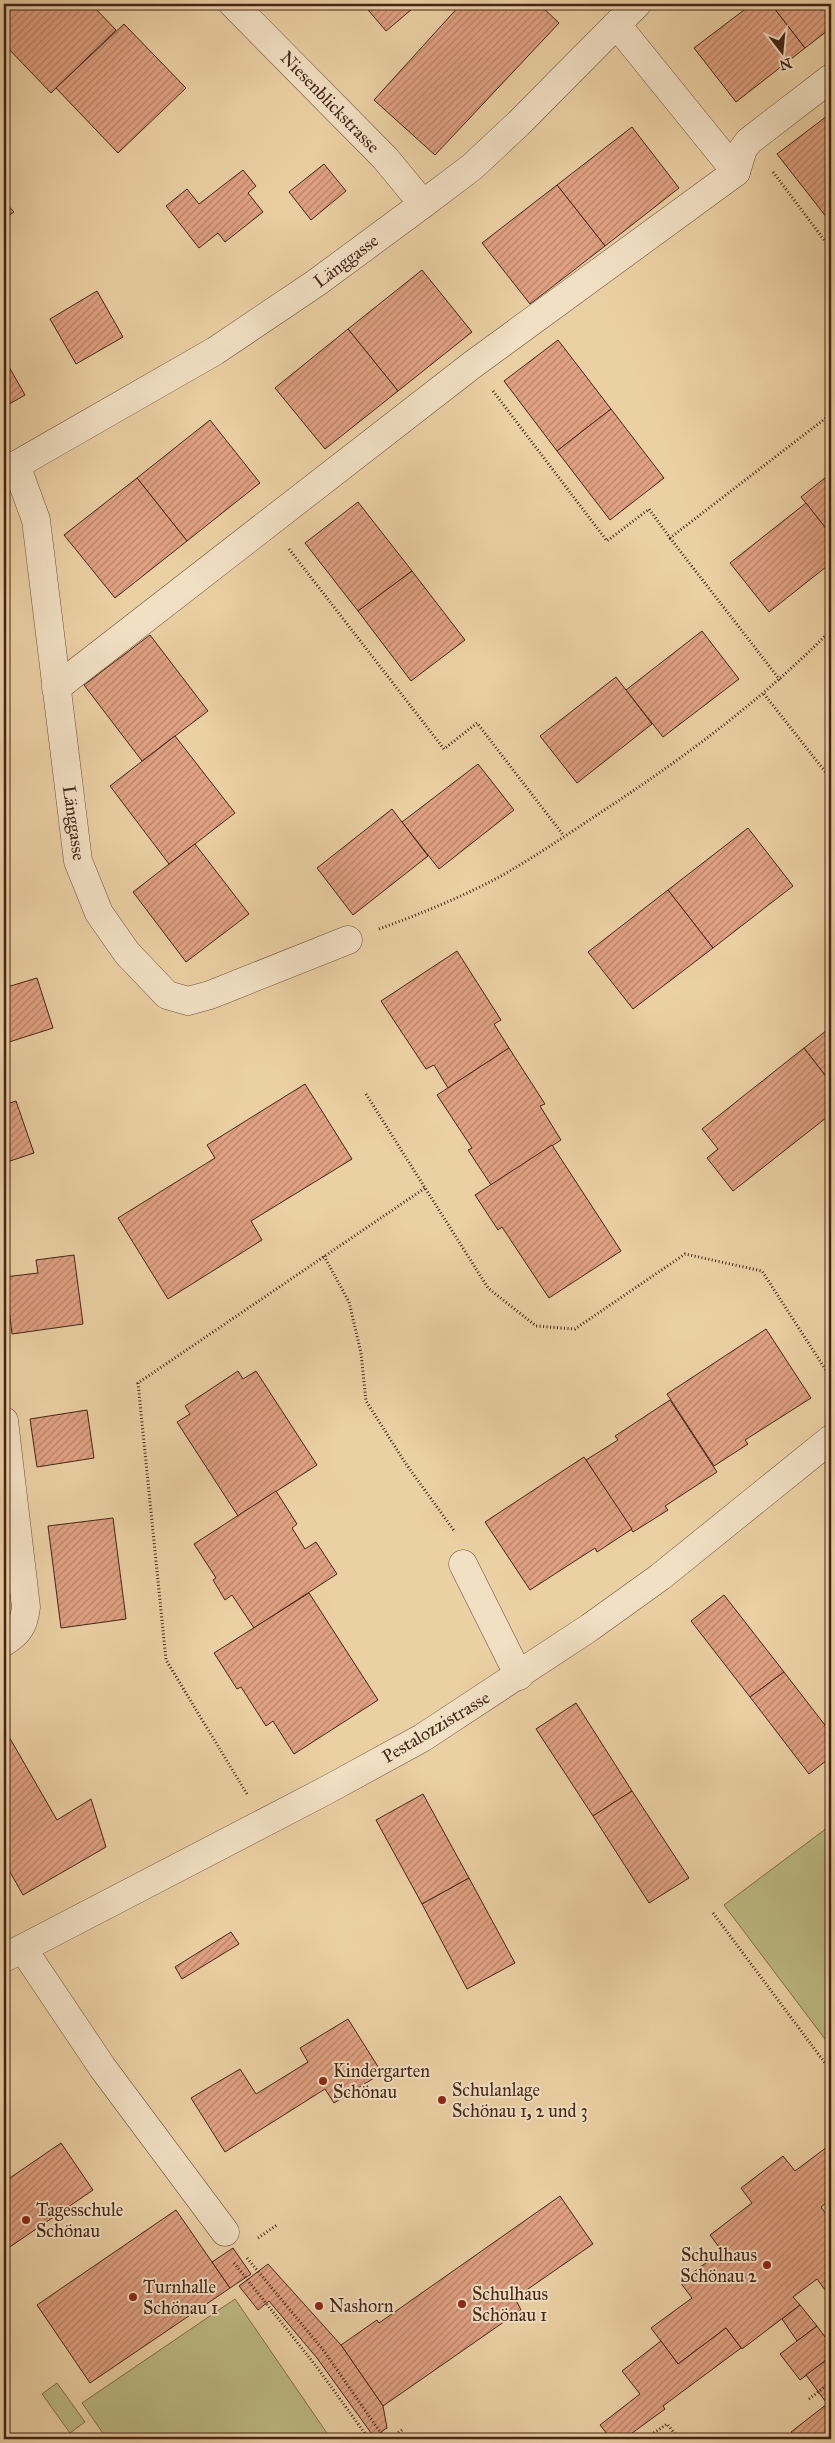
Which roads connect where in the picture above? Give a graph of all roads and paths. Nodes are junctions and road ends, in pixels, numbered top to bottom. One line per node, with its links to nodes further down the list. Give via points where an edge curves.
1 (233, 4): 7 (street, Niesenblickstrasse, via 385,158)
2 (637, 4): 3 (street, Länggasse)
3 (617, 24): 6 (street); 7 (street, Länggasse, via 492,149)
4 (831, 78): 5 (street)
5 (749, 141): 6 (street); 8 (path)
6 (736, 172): 9 (street)
7 (423, 204): 11 (street, Länggasse, via 316,284 215,351)
8 (831, 249)
9 (472, 365): 12 (street); 13 (path, via 607,541 649,509)
10 (831, 414): 13 (path)
11 (10, 468): 16 (street, Länggasse, via 36,520)
12 (268, 522): 16 (street); 19 (path, via 444,749 477,723)
13 (670, 538): 15 (path)
14 (831, 630): 15 (path)
15 (780, 680): 17 (path)
16 (56, 688): 20 (street, Länggasse, via 78,861 99,913 127,952 167,995 188,1000 210,995)
17 (764, 694): 18 (path); 19 (path, via 703,742)
18 (831, 779)
19 (564, 836): 20 (path, via 501,876 421,913)
20 (348, 940)
21 (366, 1094): 22 (path)
22 (425, 1188): 23 (path); 24 (path, via 488,1288 536,1326 575,1329 685,1254 762,1271)
23 (324, 1256): 27 (path, via 349,1302 361,1353 366,1400 406,1464 454,1528); 30 (path, via 138,1383 166,1660)
24 (831, 1378)
25 (4, 1421): 28 (street, via 26,1607 24,1623 16,1635)
26 (831, 1439): 29 (street, Pestalozzistrasse, via 660,1577)
27 (463, 1564): 29 (street)
28 (4, 1642)
29 (519, 1676): 30 (street, Pestalozzistrasse, via 422,1738)
30 (264, 1822): 32 (street, Pestalozzistrasse)
31 (713, 1913): 33 (path)
32 (14, 1954): 34 (street)
33 (831, 2071)
34 (233, 2241): 38 (path, via 230,2258); 39 (path, via 324,2351)
35 (831, 2382): 36 (path)
36 (809, 2399)
37 (402, 2430): 40 (path)
38 (369, 2439)
39 (385, 2439)
40 (390, 2439)
41 (645, 2439): 42 (path, via 667,2424)
42 (679, 2439)

